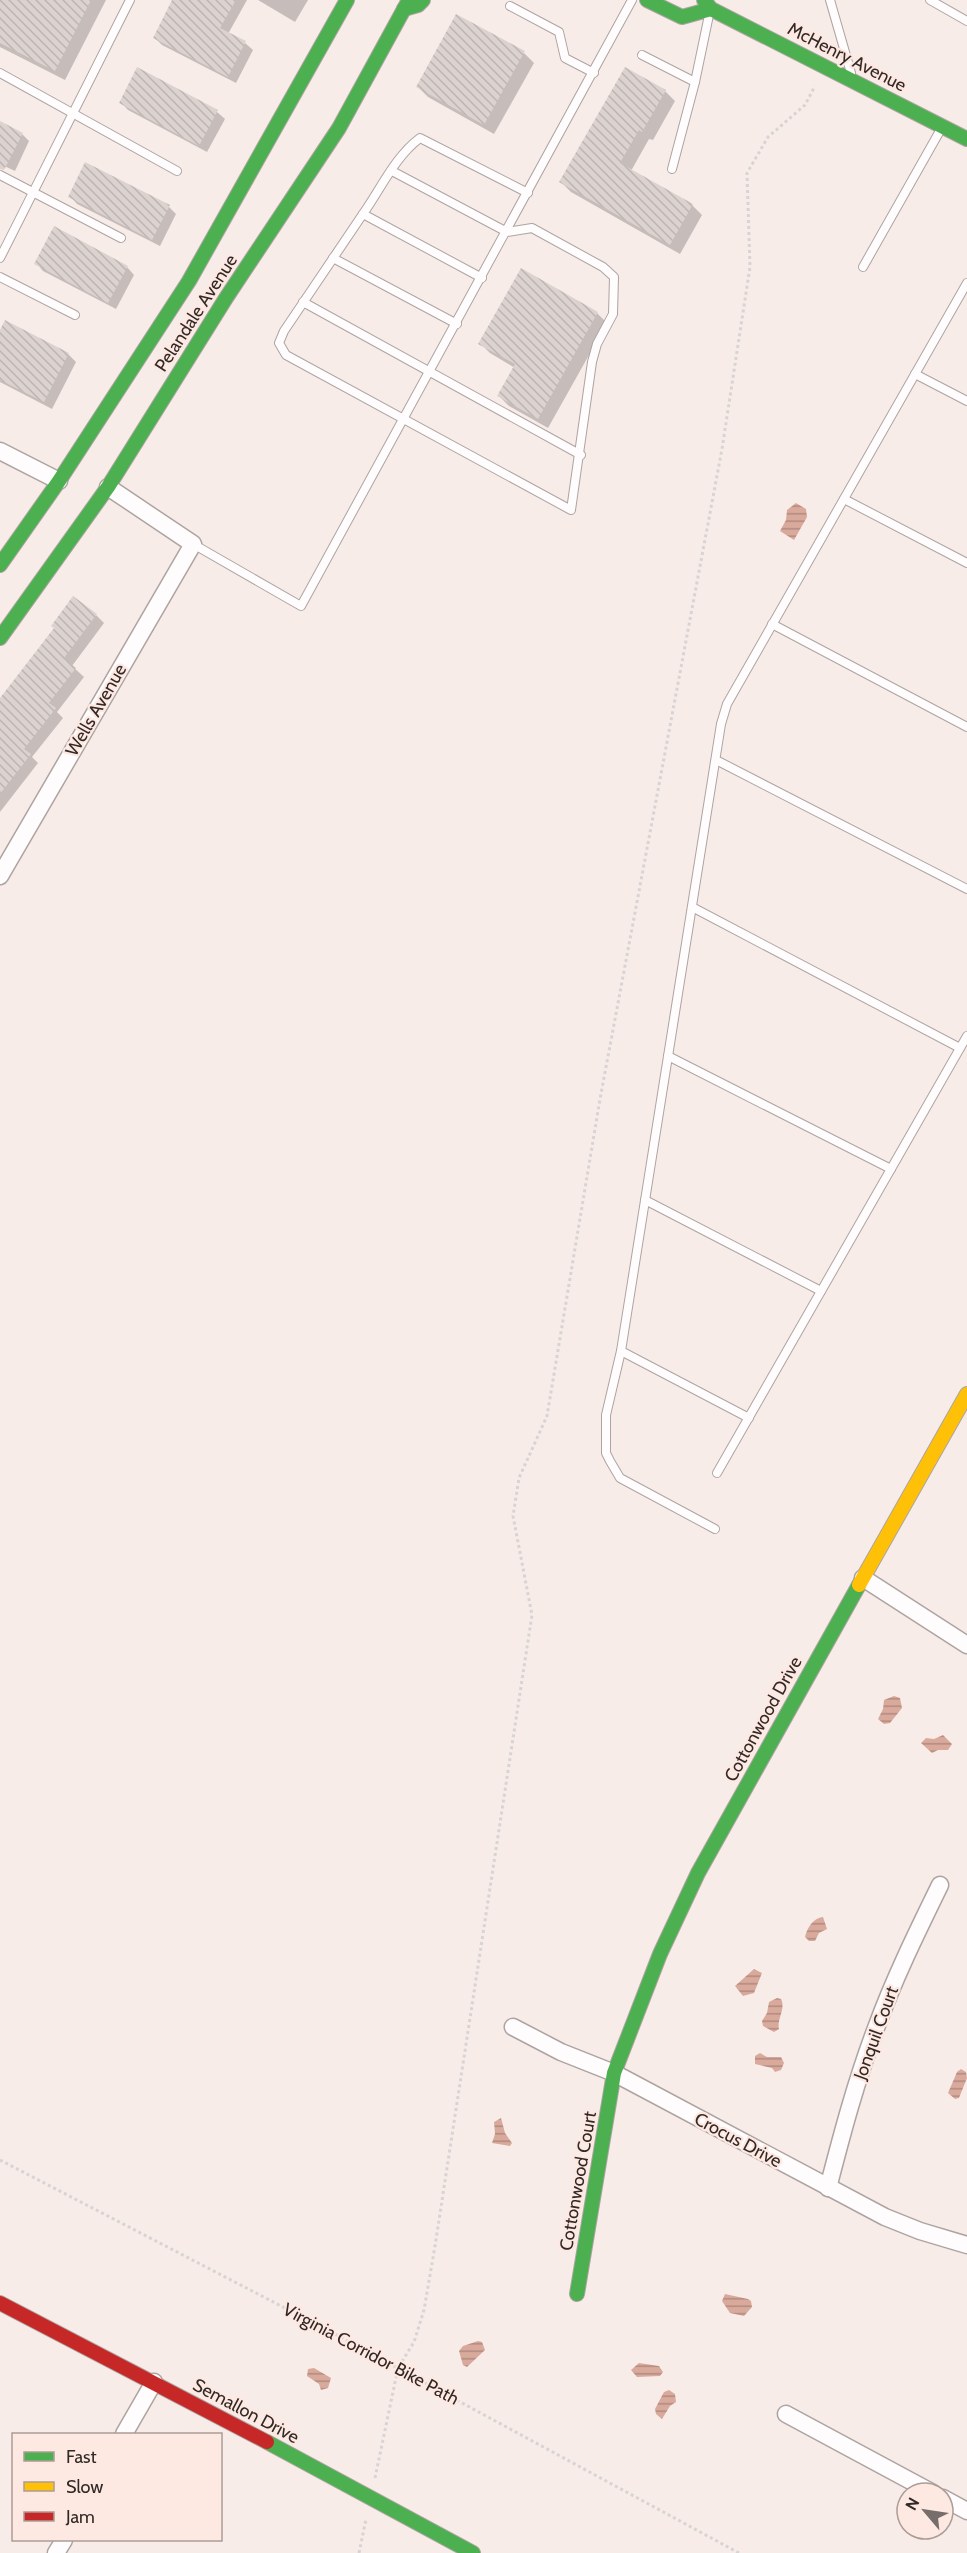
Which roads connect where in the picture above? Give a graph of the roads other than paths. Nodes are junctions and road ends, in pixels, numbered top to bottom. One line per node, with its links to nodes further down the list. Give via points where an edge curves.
1 (130, 0): 17 (lane)
2 (347, 0): 44 (main road, Pelandale Avenue, via 189,281)
3 (423, 0): 8 (main road, via 418,5)
4 (632, 0): 14 (lane)
5 (647, 0): 9 (main road, via 682,17)
6 (830, 0): 15 (lane)
7 (930, 0): 11 (lane)
8 (406, 4): 45 (main road, Pelandale Avenue, via 339,128 226,298)
9 (707, 4): 15 (main road, McHenry Avenue); 16 (lane)
10 (510, 6): 14 (lane, via 559,32 565,58)
11 (967, 21)
12 (642, 55): 16 (lane)
13 (0, 73): 17 (lane)
14 (594, 73): 25 (lane)
15 (852, 79): 18 (main road, McHenry Avenue)
16 (695, 82): 20 (lane)
17 (74, 112): 21 (lane); 24 (lane)
18 (943, 126): 19 (main road, McHenry Avenue); 31 (lane)
19 (967, 139)
20 (672, 169)
21 (177, 171)
22 (392, 171): 25 (lane, via 407,147 420,138); 26 (lane); 27 (lane)
23 (0, 175): 24 (lane)
24 (33, 193): 28 (lane); 29 (lane)
25 (528, 193): 27 (lane)
26 (363, 214): 30 (lane); 33 (lane)
27 (507, 232): 33 (lane); 43 (lane, via 532,228 614,277 613,314 592,362)
28 (121, 238)
29 (0, 258)
30 (333, 258): 35 (lane); 37 (lane)
31 (863, 267)
32 (0, 277): 36 (lane)
33 (482, 278): 37 (lane)
34 (967, 283): 39 (lane)
35 (303, 302): 38 (lane); 41 (lane, via 279,343 286,355)
36 (75, 315)
37 (457, 324): 38 (lane)
38 (431, 371): 41 (lane); 43 (lane)
39 (915, 374): 40 (lane); 46 (lane)
40 (967, 401)
41 (404, 418): 43 (lane, via 571,510); 47 (lane, via 301,606)
42 (0, 451): 44 (street)
43 (581, 455)
44 (59, 481): 49 (main road, Pelandale Avenue)
45 (108, 487): 47 (street); 51 (main road, Pelandale Avenue)
46 (844, 499): 48 (lane); 50 (lane)
47 (193, 544): 54 (street, Wells Avenue)
48 (967, 563)
49 (0, 565)
50 (772, 624): 52 (lane); 53 (lane, via 727,704)
51 (0, 638)
52 (967, 727)
53 (716, 760): 55 (lane); 56 (lane)
54 (0, 876)
55 (967, 889)
56 (692, 907): 58 (lane); 59 (lane)
57 (967, 1036): 58 (lane)
58 (960, 1048): 60 (lane)
59 (668, 1056): 60 (lane); 61 (lane)
60 (891, 1169): 62 (lane)
61 (645, 1200): 62 (lane); 63 (lane)
62 (821, 1291): 65 (lane)
63 (621, 1351): 65 (lane); 67 (lane, via 606,1415 606,1453 610,1461 620,1478)
64 (967, 1394): 68 (main road, Cottonwood Drive)
65 (749, 1418): 66 (lane)
66 (717, 1473)
67 (715, 1529)
68 (863, 1578): 69 (street); 72 (main road, Cottonwood Drive, via 698,1873 660,1954)
69 (967, 1645)
70 (940, 1885): 73 (street, Jonquil Court, via 876,2028)
71 (513, 2027): 72 (street, Crocus Drive)
72 (614, 2073): 73 (street, Crocus Drive); 75 (main road, Cottonwood Court)
73 (828, 2188): 74 (street, Crocus Drive, via 885,2217)
74 (967, 2245)
75 (577, 2294)
76 (0, 2303): 77 (main road, Semallon Drive)
77 (154, 2382): 79 (street); 81 (main road, Semallon Drive)
78 (786, 2414): 80 (street)
79 (125, 2433)
80 (911, 2481)
81 (473, 2553)

